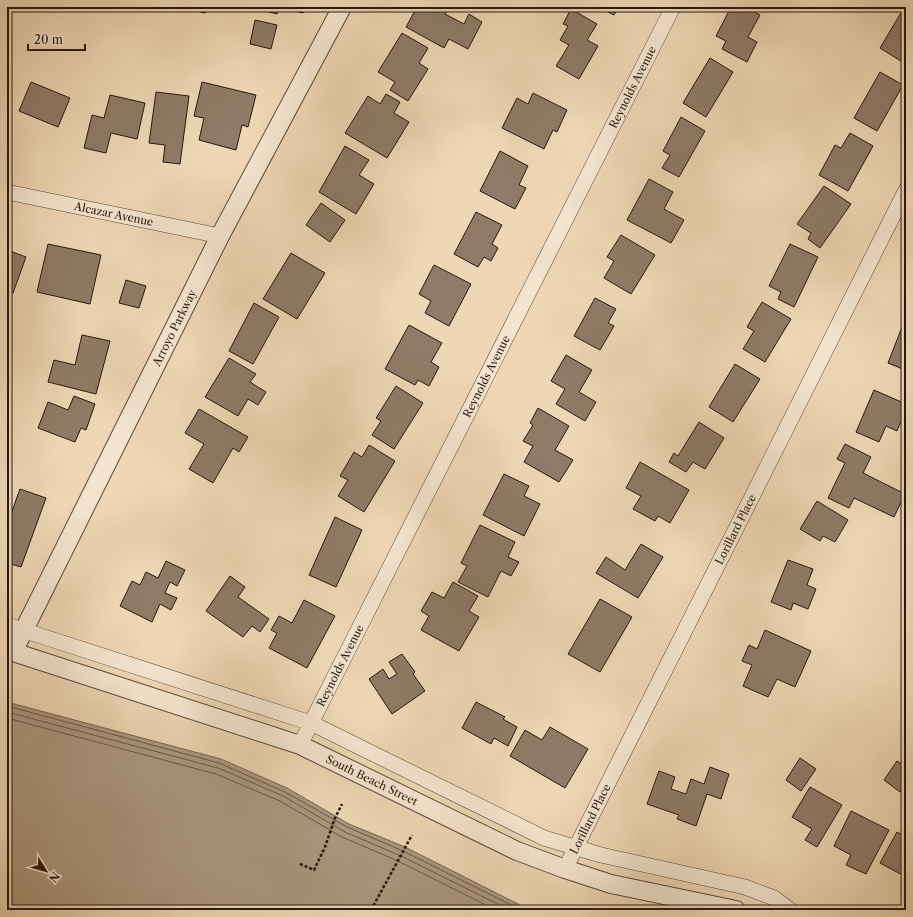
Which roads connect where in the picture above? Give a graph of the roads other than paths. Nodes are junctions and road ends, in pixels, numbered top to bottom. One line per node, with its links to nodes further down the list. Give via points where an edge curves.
1 (342, 7): 5 (street, Arroyo Parkway)
2 (673, 7): 8 (street, Reynolds Avenue)
3 (906, 190): 10 (street, Lorillard Place)
4 (7, 192): 5 (street, Alcazar Avenue)
5 (220, 236): 6 (street, Arroyo Parkway)
6 (15, 628): 7 (street, Arroyo Parkway); 8 (street)
7 (10, 651): 9 (street, South Beach Street)
8 (311, 723): 9 (street, Reynolds Avenue); 10 (street, via 544,838)
9 (300, 745): 11 (street, South Beach Street, via 517,851)
10 (576, 848): 11 (street, Lorillard Place); 13 (street, via 601,856 745,887 774,898)
11 (565, 869): 12 (street, South Beach Street, via 611,884)
12 (736, 910)
13 (790, 910)

